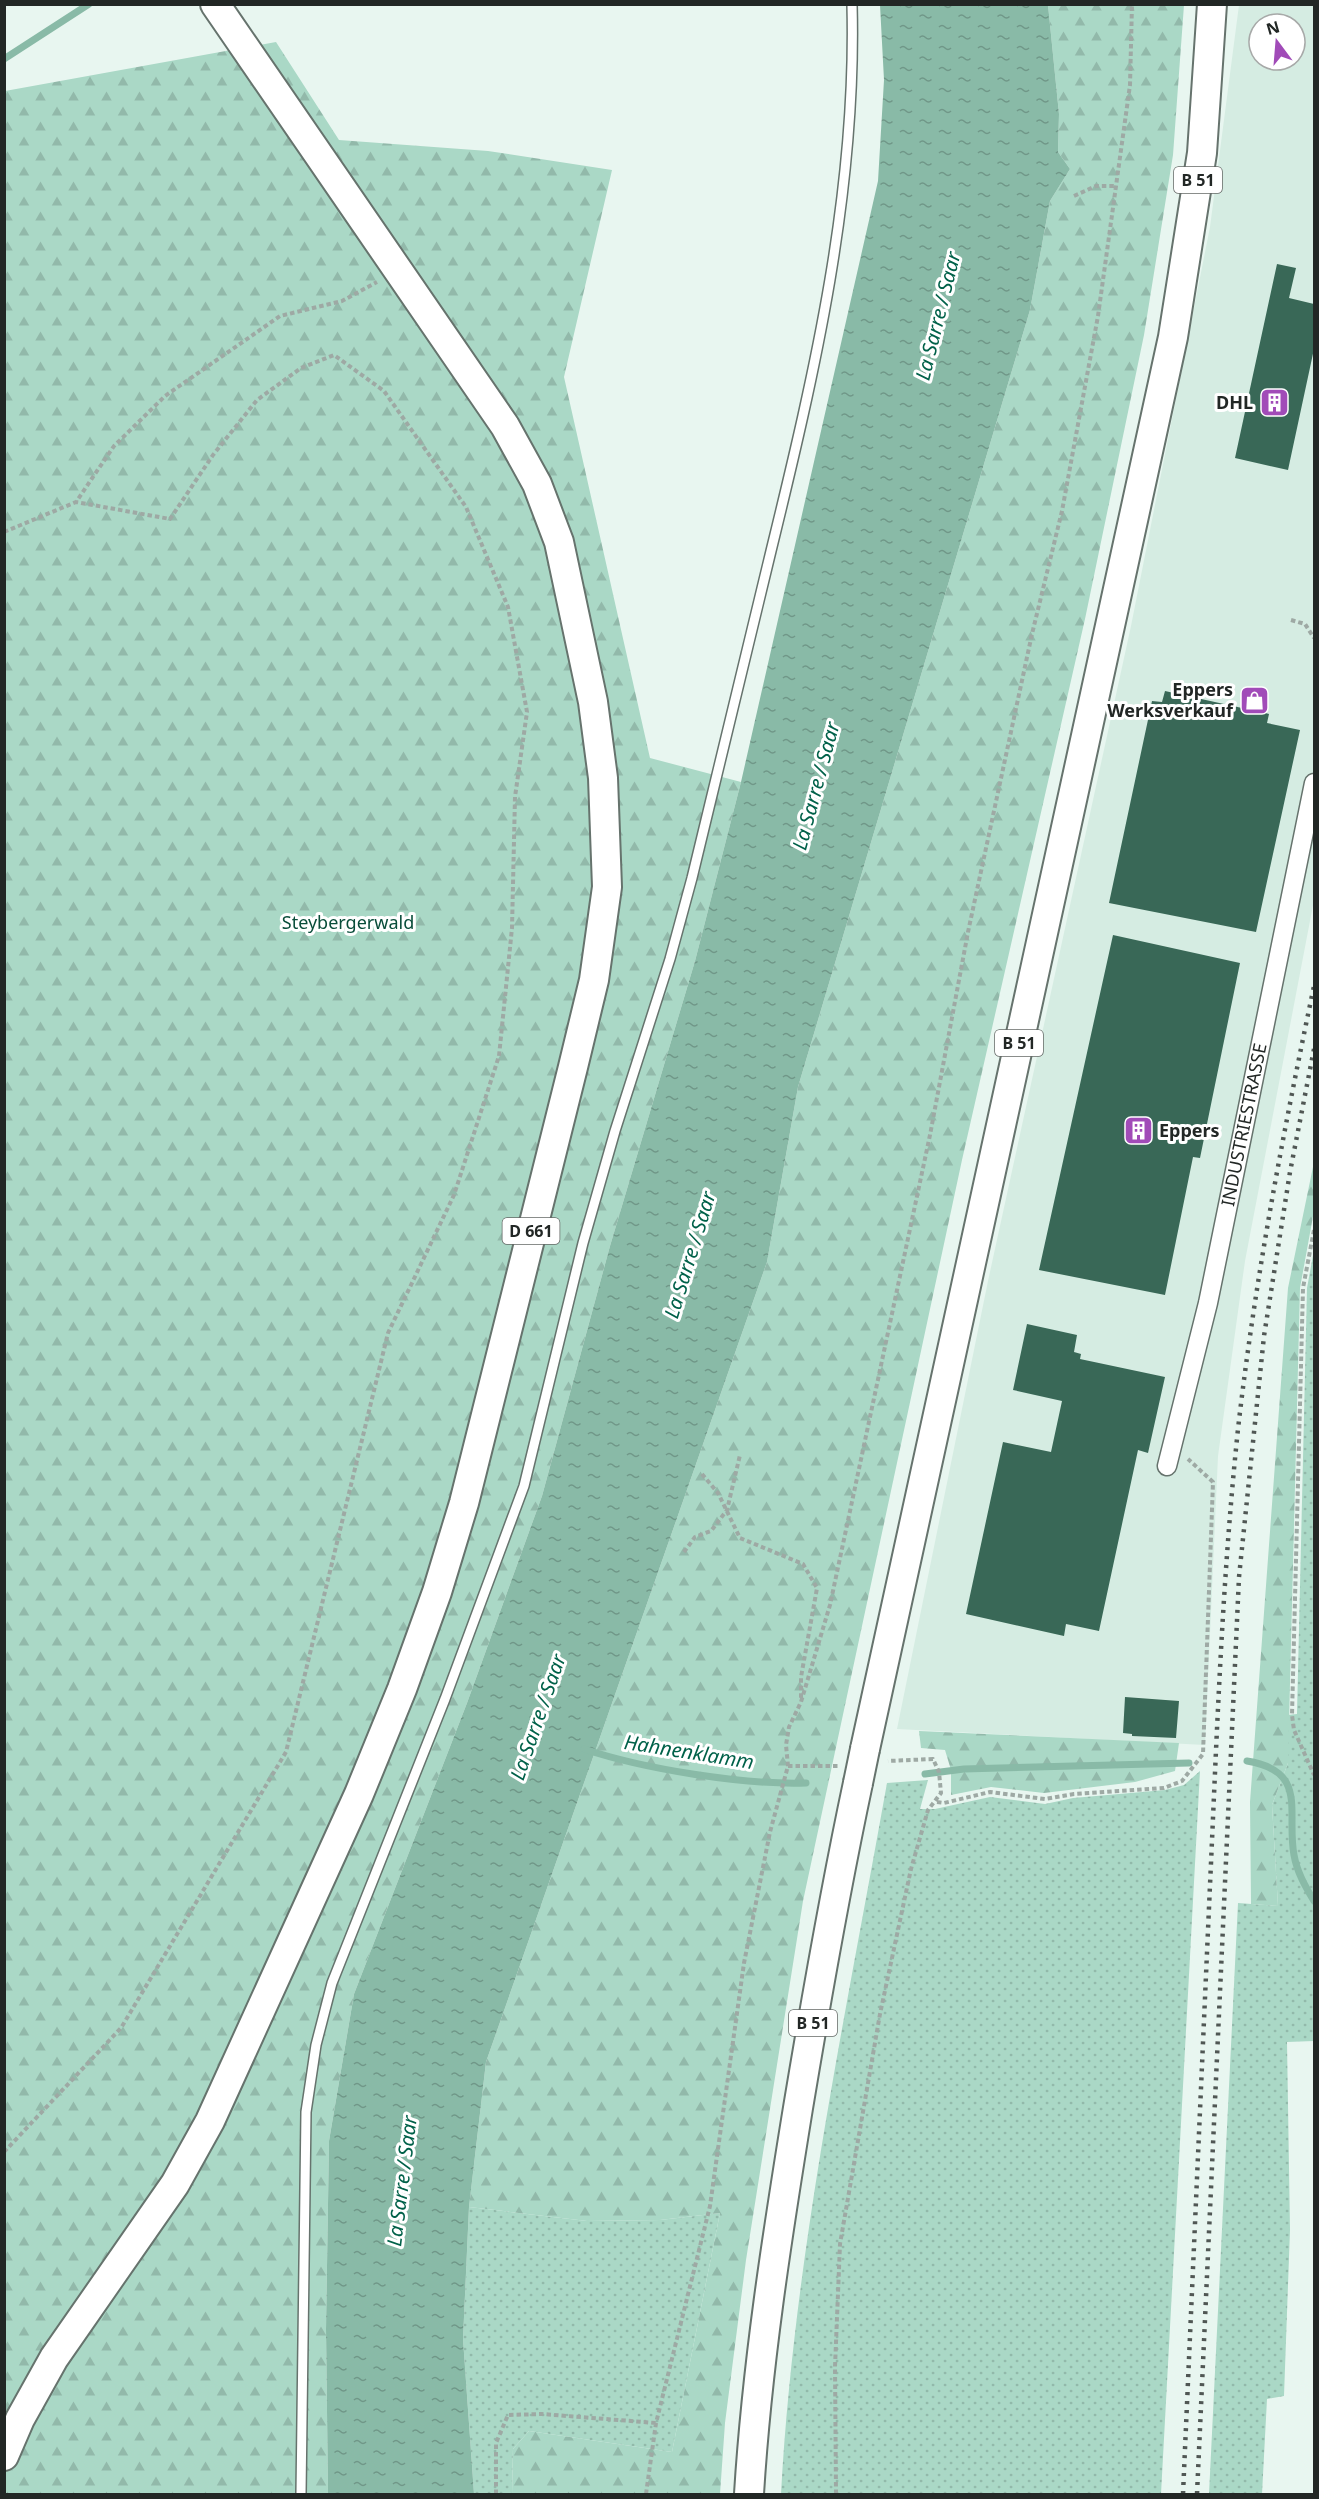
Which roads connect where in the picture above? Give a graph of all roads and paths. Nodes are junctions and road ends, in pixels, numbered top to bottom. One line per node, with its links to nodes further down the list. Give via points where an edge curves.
1 (215, 4): 7 (main road, D 661)
2 (852, 4): 29 (lane, via 853,89 847,168 830,286 812,382 692,878 583,1243 524,1486 445,1699 332,1983 316,2045 306,2112)
3 (1132, 4): 5 (path, via 1130,85)
4 (1212, 4): 32 (main road, B 51, bridge, via 1202,153 1173,338 832,1905 772,2263)
5 (1116, 186): 6 (path, via 1096,186); 20 (path, via 1098,316 1062,511 968,932 856,1487 830,1605)
6 (1074, 196)
7 (397, 268): 8 (path, via 342,301 280,316 165,396 114,447); 28 (main road, D 661, via 524,458 559,542 593,702 603,778 608,887 594,980 464,1503 402,1689 302,1926 210,2121 175,2184 54,2358)
8 (76, 502): 9 (path); 26 (path, via 170,519 213,455 257,400 301,368 334,356 384,391 466,507 508,608 527,712 515,797 512,928 499,1056 454,1195 388,1334 286,1752 121,2028)
9 (4, 532)
10 (1291, 620): 11 (path, via 1305,624)
11 (1314, 638)
12 (1314, 783): 14 (street, INDUSTRIESTRASSE, via 1240,1154)
13 (1314, 1230): 24 (path, via 1303,1288 1292,1716 1294,1730)
14 (1174, 1440): 16 (street, INDUSTRIESTRASSE); 25 (path, via 1213,1482 1203,1754 1194,1770 1182,1781 1164,1788 1045,1799 990,1792)
15 (740, 1455): 18 (path)
16 (1167, 1466)
17 (702, 1474): 18 (path)
18 (727, 1510): 19 (path, via 711,1531 694,1537); 20 (path, via 740,1538 803,1564 817,1587 801,1677)
19 (684, 1552)
20 (801, 1702): 22 (path, via 789,1727)
21 (912, 1758): 25 (path, via 933,1759 941,1793)
22 (788, 1766): 23 (path); 27 (path, via 770,1832 744,1963 710,2206)
23 (818, 1768)
24 (1314, 1775)
25 (937, 1802): 33 (path, via 928,1810 899,1924 840,2244 835,2367)
26 (4, 2152)
27 (656, 2423): 30 (path, via 508,2415 496,2443); 31 (path)
28 (4, 2456)
29 (301, 2494)
30 (496, 2494)
31 (646, 2494)
32 (749, 2494)
33 (836, 2494)

